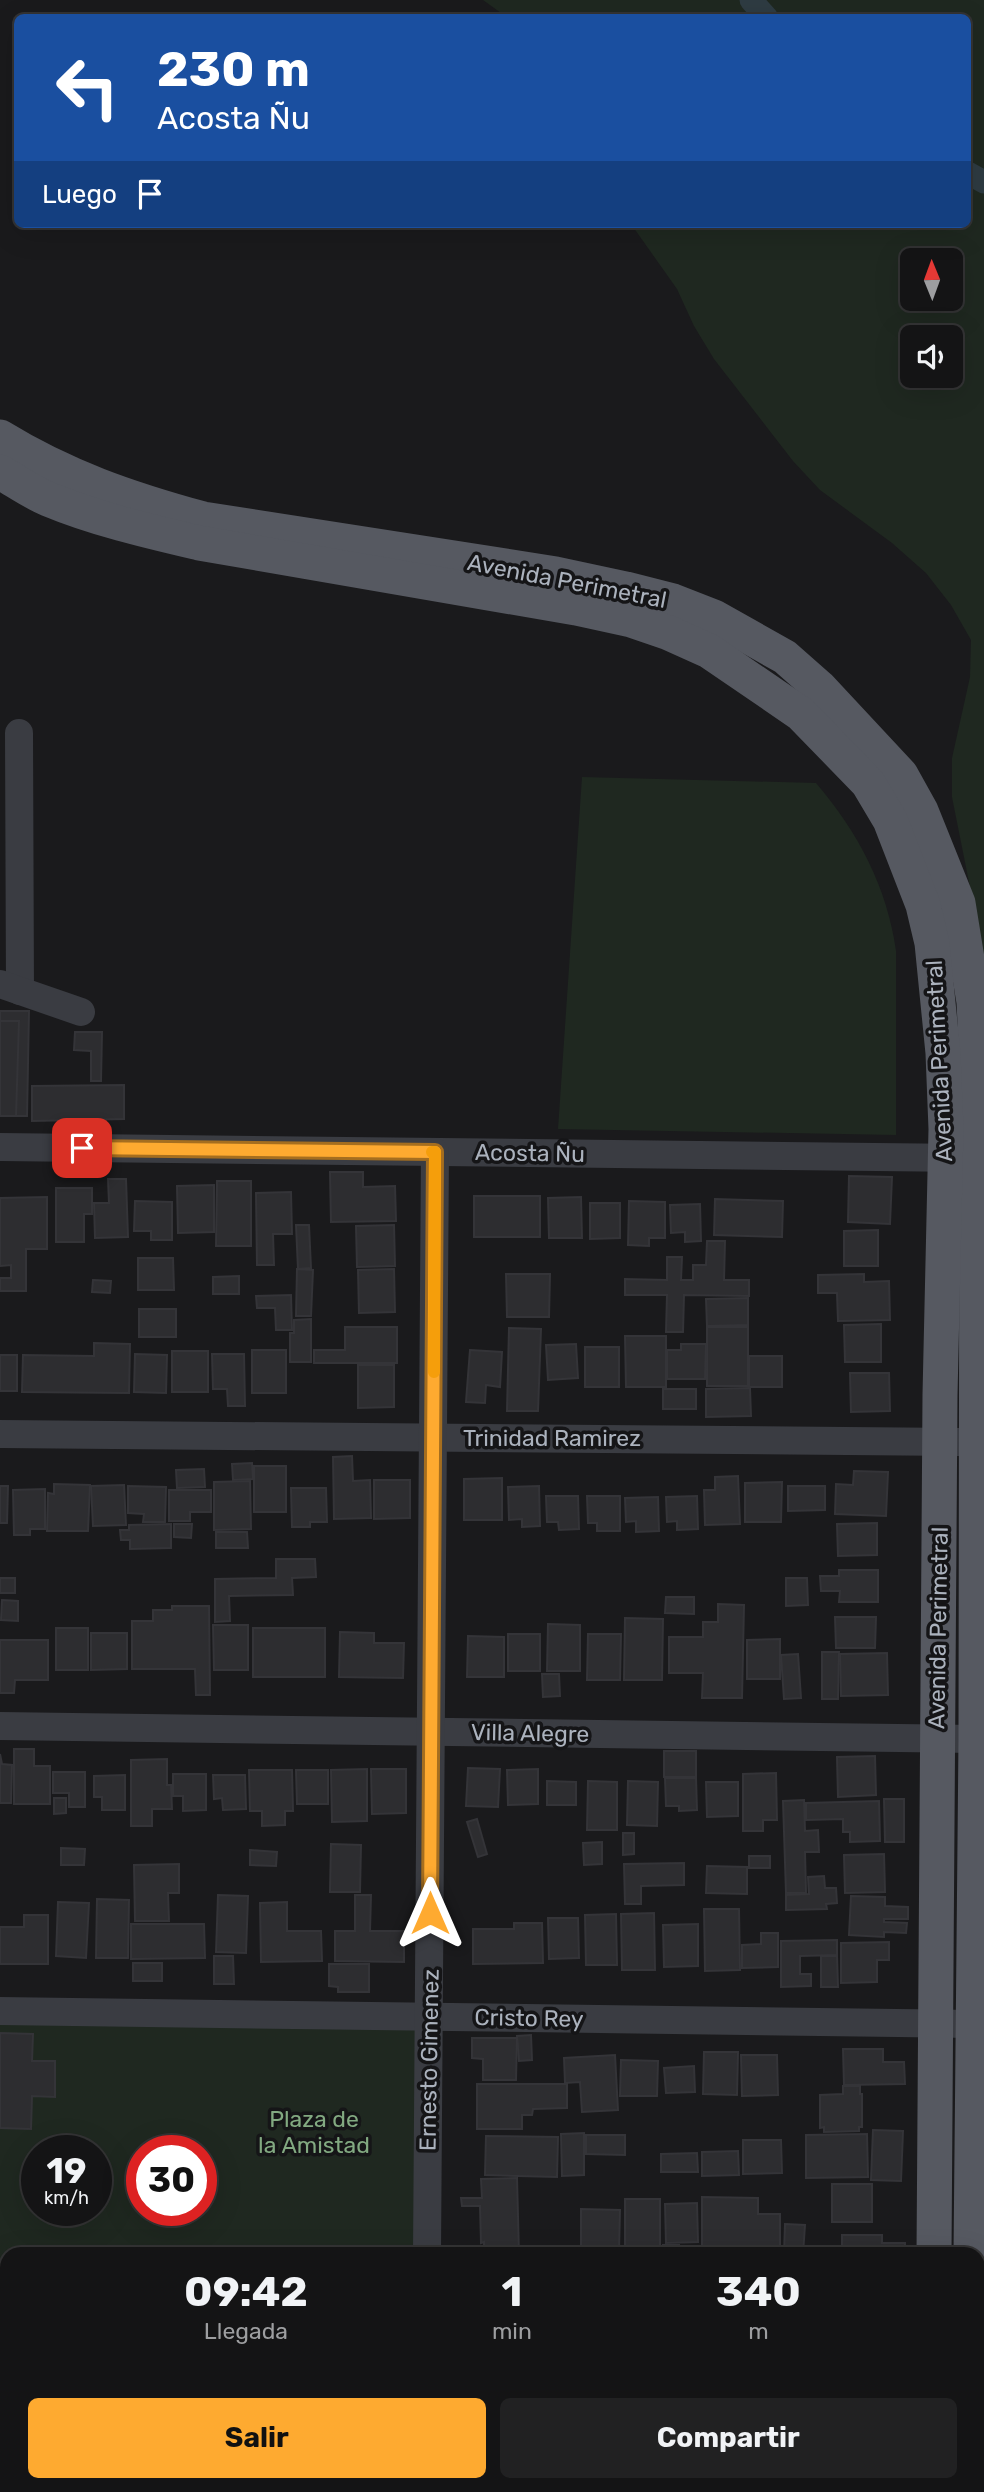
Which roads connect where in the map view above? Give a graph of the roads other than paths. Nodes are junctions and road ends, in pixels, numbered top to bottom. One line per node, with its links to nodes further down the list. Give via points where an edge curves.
1 (0, 437): 8 (main road, Avenida Perimetral, via 91,485 154,506 203,519 626,589 714,617 785,657 820,687 901,775 943,860 958,903 974,1002)
2 (0, 472): 8 (main road, Avenida Perimetral, via 80,511 199,543 631,620 709,651 777,695 802,714 868,783 890,820 923,905 932,943 943,1054)
3 (19, 733): 4 (street)
4 (10, 988): 5 (street)
5 (81, 1013)
6 (0, 1147): 7 (street, Acosta Ñu)
7 (435, 1152): 8 (street, Acosta Ñu); 10 (street, Ernesto Gimenez)
8 (961, 1158): 11 (main road, Avenida Perimetral); 12 (main road, Avenida Perimetral)
9 (0, 1434): 10 (street, Trinidad Ramirez)
10 (433, 1437): 11 (street, Trinidad Ramirez); 14 (street, Ernesto Gimenez)
11 (941, 1442): 12 (street, Trinidad Ramirez); 15 (main road, Avenida Perimetral)
12 (977, 1442): 16 (main road, Avenida Perimetral)
13 (0, 1726): 14 (street, Villa Alegre)
14 (431, 1732): 15 (street, Villa Alegre); 18 (street, Ernesto Gimenez)
15 (937, 1738): 16 (street, Villa Alegre); 19 (main road, Avenida Perimetral)
16 (976, 1739): 20 (main road, Avenida Perimetral)
17 (0, 2011): 18 (street, Cristo Rey)
18 (430, 2017): 19 (street, Cristo Rey); 21 (street, Ernesto Gimenez)
19 (935, 2024): 20 (street, Cristo Rey); 22 (main road, Avenida Perimetral)
20 (974, 2024): 23 (main road, Avenida Perimetral)
21 (427, 2247)
22 (934, 2247)
23 (971, 2247)

